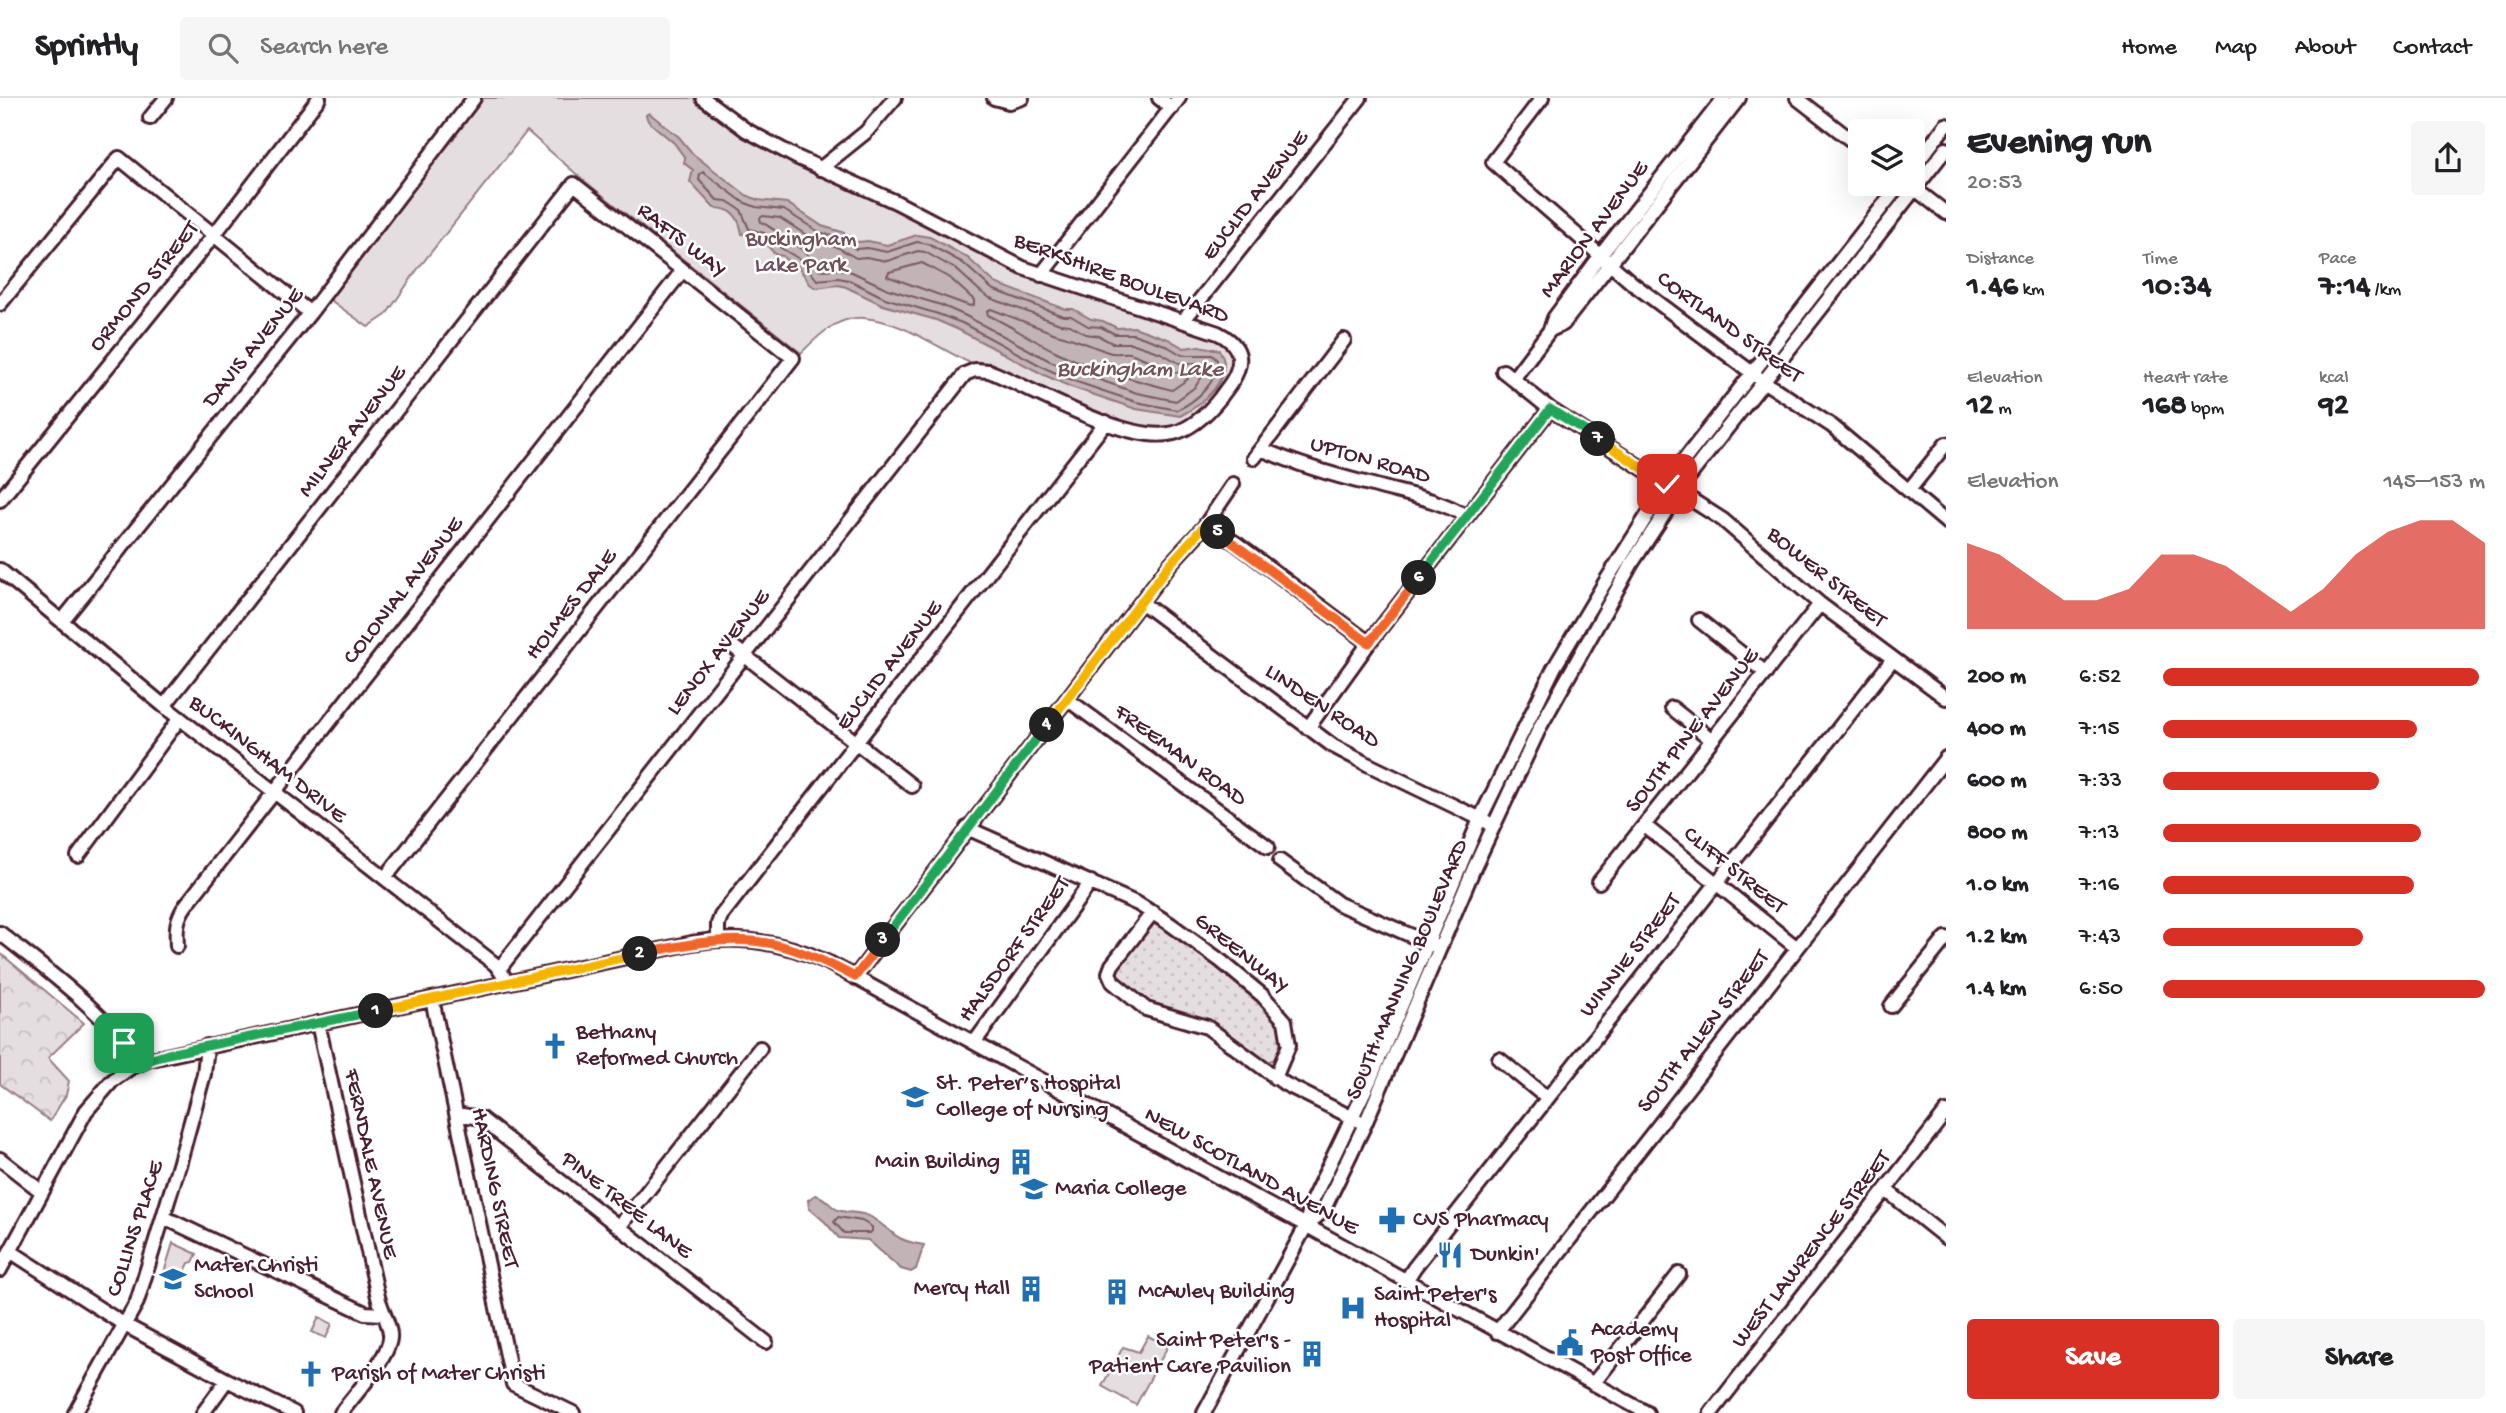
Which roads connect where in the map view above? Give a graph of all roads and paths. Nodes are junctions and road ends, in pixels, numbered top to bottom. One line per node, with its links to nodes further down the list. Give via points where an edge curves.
1 (166, 98): 15 (street)
2 (319, 98): 28 (street, ORMOND STREET)
3 (474, 98): 35 (street, DAVIS AVENUE)
4 (703, 98): 21 (street, BERKSHIRE BOULEVARD, via 746,130)
5 (895, 98): 21 (street, via 866,132)
6 (995, 98): 7 (street, via 1009,102)
7 (1022, 98)
8 (1159, 98): 14 (street)
9 (1360, 98): 36 (street, EUCLID AVENUE)
10 (1542, 98): 29 (street, CORTLAND STREET, via 1493,162)
11 (1724, 98): 20 (street, MARION AVENUE)
12 (1739, 98): 20 (street, MARION AVENUE)
13 (1797, 98): 17 (street)
14 (1175, 103): 31 (street)
15 (150, 118)
16 (1946, 125): 19 (street)
17 (1848, 138)
18 (1946, 149): 22 (street, SOUTH MANNING BOULEVARD)
19 (1925, 152)
20 (1681, 161): 29 (street, MARION AVENUE)
21 (820, 169): 31 (street, BERKSHIRE BOULEVARD)
22 (1925, 171)
23 (574, 184): 30 (street, RAFTS WAY); 70 (street, MILNER AVENUE)
24 (1891, 196): 32 (street, SOUTH MANNING BOULEVARD)
25 (1904, 196): 33 (street, SOUTH MANNING BOULEVARD)
26 (1924, 196): 27 (street)
27 (1946, 213)
28 (214, 235): 34 (street, via 118,158); 35 (street); 50 (street, ORMOND STREET)
29 (1604, 260): 40 (street, CORTLAND STREET); 41 (street, MARION AVENUE, via 1563,324 1550,330)
30 (684, 270): 38 (street, RAFTS WAY); 80 (street, COLONIAL AVENUE)
31 (1041, 275): 36 (street, BERKSHIRE BOULEVARD)
32 (1827, 277): 33 (street); 40 (street, SOUTH MANNING BOULEVARD)
33 (1839, 286): 42 (street, SOUTH MANNING BOULEVARD)
34 (0, 304)
35 (310, 313): 60 (street, DAVIS AVENUE)
36 (1184, 320): 44 (street, BERKSHIRE BOULEVARD, via 1222,335 1238,352 1235,377 1215,404 1197,422 1174,433 1144,432)
37 (1344, 340): 51 (street, UPTON ROAD, via 1257,454 1434,501)
38 (793, 358): 88 (street, HOLMES DALE)
39 (975, 370): 44 (street, BERKSHIRE BOULEVARD, via 999,375); 63 (street, LENOX AVENUE, via 961,377)
40 (1752, 373): 42 (street, CORTLAND STREET); 47 (street, SOUTH MANNING BOULEVARD)
41 (1508, 375): 43 (street, BOWER STREET)
42 (1763, 381): 48 (street, CORTLAND STREET, via 1832,426); 49 (street, SOUTH MANNING BOULEVARD)
43 (1550, 409): 47 (street, BOWER STREET); 51 (street)
44 (1106, 422): 77 (street, EUCLID AVENUE)
45 (1946, 444): 48 (street)
46 (1233, 484): 53 (street)
47 (1667, 484): 49 (street, BOWER STREET); 55 (street, SOUTH MANNING BOULEVARD)
48 (1909, 489): 52 (street, CORTLAND STREET)
49 (1679, 491): 56 (street, SOUTH MANNING BOULEVARD); 58 (street, BOWER STREET, via 1732,527)
50 (0, 500)
51 (1466, 516): 61 (street)
52 (1946, 522)
53 (1206, 524): 57 (street); 61 (street)
54 (0, 570): 60 (street, BUCKINGHAM DRIVE)
55 (1604, 584): 56 (street); 65 (street, SOUTH MANNING BOULEVARD)
56 (1616, 591): 67 (street, SOUTH MANNING BOULEVARD)
57 (1141, 602): 69 (street); 75 (street, LINDEN ROAD)
58 (1819, 604): 64 (street, BOWER STREET); 66 (street, SOUTH PINE AVENUE)
59 (1699, 620): 66 (street)
60 (62, 621): 70 (street, BUCKINGHAM DRIVE)
61 (1369, 643): 75 (street)
62 (731, 645): 63 (street)
63 (744, 655): 77 (street); 100 (street, LENOX AVENUE)
64 (1893, 659): 68 (street, BOWER STREET); 91 (street, WINNIE STREET)
65 (1554, 668): 67 (street); 73 (street, SOUTH MANNING BOULEVARD)
66 (1766, 673): 76 (street, SOUTH PINE AVENUE)
67 (1568, 676): 74 (street, SOUTH MANNING BOULEVARD)
68 (1946, 698)
69 (1067, 699): 84 (street); 85 (street, FREEMAN ROAD)
70 (164, 706): 72 (street, BUCKINGHAM DRIVE)
71 (1672, 708): 76 (street)
72 (180, 718): 80 (street, BUCKINGHAM DRIVE); 86 (street)
73 (1529, 719): 74 (street); 81 (street, SOUTH MANNING BOULEVARD)
74 (1541, 725): 82 (street, SOUTH MANNING BOULEVARD)
75 (1308, 728): 81 (street, LINDEN ROAD, via 1356,759)
76 (1712, 740): 83 (street, SOUTH PINE AVENUE)
77 (857, 742): 79 (street); 95 (street, EUCLID AVENUE, via 721,916)
78 (1946, 758): 98 (street, SOUTH ALLEN STREET)
79 (912, 786)
80 (274, 791): 88 (street, BUCKINGHAM DRIVE); 97 (street, COLONIAL AVENUE, via 180,914)
81 (1480, 819): 82 (street, LINDEN ROAD); 96 (street, SOUTH MANNING BOULEVARD)
82 (1494, 825): 99 (street, SOUTH MANNING BOULEVARD)
83 (1645, 826): 90 (street, SOUTH PINE AVENUE); 91 (street, CLIFF STREET)
84 (967, 828): 89 (street, GREENWAY); 101 (street)
85 (1268, 847)
86 (78, 856)
87 (1280, 861): 96 (street, via 1339,904)
88 (384, 878): 100 (street, BUCKINGHAM DRIVE)
89 (1091, 882): 92 (street, GREENWAY); 106 (street, HALSDORF STREET)
90 (1599, 883)
91 (1716, 883): 98 (street, CLIFF STREET); 112 (street, WINNIE STREET)
92 (1153, 912): 111 (street, GREENWAY, via 1221,961 1281,1015 1289,1042); 111 (street, via 1112,965 1112,982 1146,1009 1213,1031)
93 (0, 933): 110 (street, via 115,1033)
94 (1946, 938): 104 (street)
95 (718, 940): 101 (street, NEW SCOTLAND AVENUE, via 787,947); 102 (street, NEW SCOTLAND AVENUE)
96 (1429, 944): 99 (street); 115 (street, SOUTH MANNING BOULEVARD)
97 (177, 946)
98 (1797, 948): 130 (street, SOUTH ALLEN STREET)
99 (1441, 949): 116 (street, SOUTH MANNING BOULEVARD)
100 (500, 968): 102 (street)
101 (855, 977): 106 (street, NEW SCOTLAND AVENUE)
102 (505, 983): 103 (street, NEW SCOTLAND AVENUE)
103 (432, 999): 105 (street, NEW SCOTLAND AVENUE); 114 (street, HARDING STREET)
104 (1891, 1006)
105 (318, 1023): 107 (street, NEW SCOTLAND AVENUE); 128 (street, FERNDALE AVENUE)
106 (974, 1043): 121 (street, NEW SCOTLAND AVENUE)
107 (207, 1046): 110 (street, NEW SCOTLAND AVENUE); 120 (street, COLLINS PLACE, via 204,1073)
108 (760, 1048): 122 (street)
109 (1499, 1059): 112 (street)
110 (138, 1064): 119 (street, NEW SCOTLAND AVENUE, via 95,1099)
111 (1275, 1078): 115 (street)
112 (1547, 1098): 127 (street, WINNIE STREET)
113 (1946, 1112): 118 (street, WEST LAWRENCE STREET)
114 (457, 1114): 122 (street, PINE TREE LANE, via 480,1118); 138 (street, HARDING STREET, via 514,1385)
115 (1352, 1118): 116 (street); 121 (street, SOUTH MANNING BOULEVARD, via 1311,1203)
116 (1365, 1124): 121 (street, SOUTH MANNING BOULEVARD, via 1323,1211)
117 (0, 1159): 119 (street)
118 (1886, 1190): 123 (street); 141 (street, WEST LAWRENCE STREET)
119 (42, 1192): 124 (street, NEW SCOTLAND AVENUE)
120 (163, 1217): 128 (street, via 365,1313); 129 (street, COLLINS PLACE, via 137,1302)
121 (1306, 1226): 127 (street, NEW SCOTLAND AVENUE); 139 (street, SOUTH MANNING BOULEVARD)
122 (619, 1227): 131 (street, PINE TREE LANE)
123 (1946, 1238)
124 (10, 1251): 125 (street, NEW SCOTLAND AVENUE); 129 (street)
125 (0, 1270)
126 (1679, 1274): 133 (street)
127 (1406, 1282): 130 (street, NEW SCOTLAND AVENUE)
128 (383, 1314): 137 (street, FERNDALE AVENUE, via 390,1333 388,1348)
129 (125, 1325): 132 (street); 134 (street, COLLINS PLACE)
130 (1497, 1332): 133 (street, NEW SCOTLAND AVENUE)
131 (766, 1342)
132 (227, 1380): 135 (street); 136 (street)
133 (1593, 1384): 140 (street, NEW SCOTLAND AVENUE)
134 (75, 1413)
135 (202, 1413)
136 (294, 1413)
137 (341, 1413)
138 (573, 1413)
139 (1203, 1413)
140 (1647, 1413)
141 (1711, 1413)

